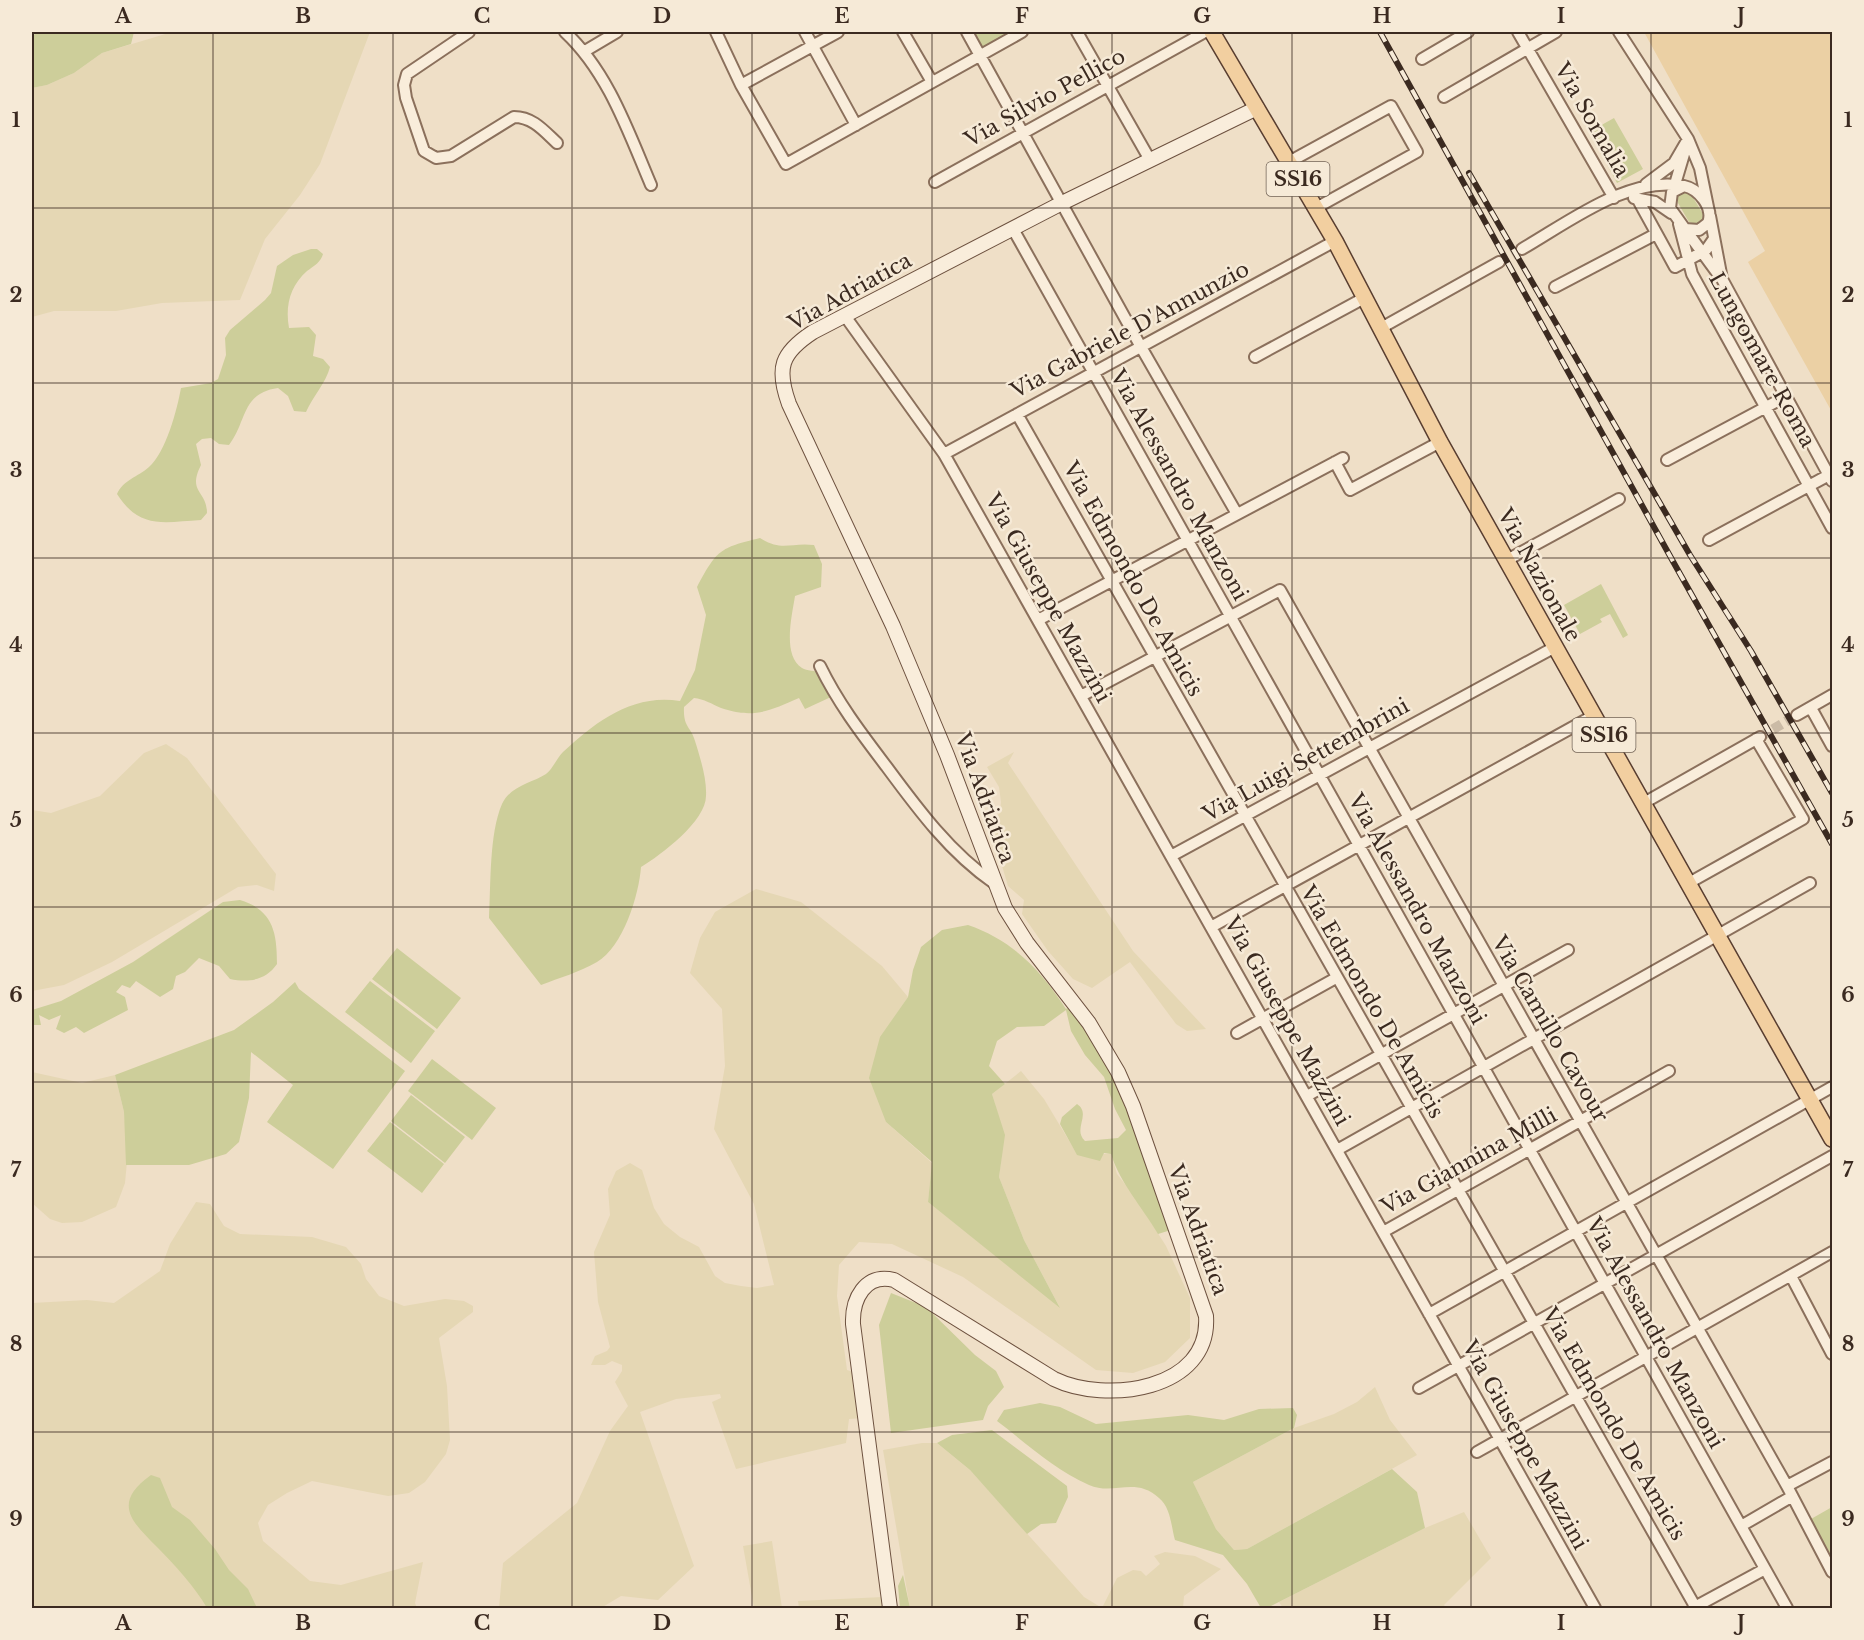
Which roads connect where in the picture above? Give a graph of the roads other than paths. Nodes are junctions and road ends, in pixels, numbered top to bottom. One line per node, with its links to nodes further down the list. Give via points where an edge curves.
1 (469, 32): 30 (street, via 407,74 405,98 424,151 436,158 451,156 514,117 525,117 535,123)
2 (565, 32): 19 (street)
3 (618, 32): 19 (street)
4 (716, 32): 23 (street)
5 (805, 32): 17 (street)
6 (838, 32): 17 (street)
7 (903, 32): 22 (street)
8 (967, 32): 20 (street)
9 (1022, 32): 20 (street)
10 (1077, 32): 24 (street)
11 (1205, 32): 24 (street, Via Silvio Pellico)
12 (1212, 32): 26 (main road, Via Nazionale / SS16)
13 (1468, 32): 21 (street)
14 (1518, 32): 18 (street, Via Somalia)
15 (1556, 32): 18 (street)
16 (1619, 32): 29 (street)
17 (812, 46): 23 (street); 27 (street)
18 (1527, 48): 25 (street); 37 (street, Via Somalia)
19 (585, 51): 34 (street, via 627,127)
20 (981, 55): 22 (street); 28 (street)
21 (1422, 59)
22 (932, 82): 27 (street)
23 (741, 85): 27 (street, via 786,164)
24 (1108, 86): 28 (street, Via Silvio Pellico); 31 (street)
25 (1444, 97)
26 (1257, 108): 31 (main road, Via Adriatica); 32 (main road, Via Nazionale / SS16)
27 (856, 124)
28 (1023, 133): 33 (street, Via Silvio Pellico); 38 (street)
29 (1688, 139): 35 (street); 36 (street, via 1674,163); 40 (street, via 1700,168)
30 (557, 143)
31 (1150, 160): 38 (main road, Via Adriatica)
32 (1289, 162): 39 (main road, Via Nazionale / SS16); 39 (street, via 1391,106 1417,152)
33 (935, 182)
34 (651, 184)
35 (1677, 188): 36 (street); 40 (street, via 1699,193); 41 (street, via 1669,204)
36 (1640, 190): 37 (street); 41 (street); 43 (street)
37 (1610, 200): 46 (street)
38 (1062, 203): 42 (main road, Via Adriatica); 55 (street)
39 (1316, 208): 45 (main road, Via Nazionale / SS16)
40 (1710, 214): 41 (street, via 1702,229); 44 (street)
41 (1680, 223): 47 (street); 48 (street)
42 (1012, 229): 53 (main road, Via Adriatica); 57 (street, Via Alessandro Manzoni)
43 (1656, 234): 48 (street, via 1673,266); 51 (street)
44 (1713, 240): 47 (street); 50 (street)
45 (1335, 241): 52 (main road, Via Nazionale / SS16); 55 (street, Via Gabriele D'Annunzio)
46 (1522, 249)
47 (1702, 253): 48 (street); 50 (street)
48 (1690, 260): 59 (street, Lungomare Roma, via 1692,274)
49 (1499, 262): 54 (street)
50 (1722, 279): 58 (street)
51 (1555, 287)
52 (1366, 297): 54 (main road, Via Nazionale / SS16); 56 (street)
53 (845, 316): 62 (street, Via Giuseppe Mazzini); 91 (main road, Via Adriatica, via 804,338 788,352 782,367 785,391 893,626 947,755)
54 (1381, 328): 61 (main road, Via Nazionale / SS16)
55 (1141, 347): 57 (street, Via Gabriele D'Annunzio); 67 (street)
56 (1255, 357)
57 (1093, 372): 60 (street, Via Gabriele D'Annunzio); 70 (street, Via Alessandro Manzoni)
58 (1785, 397): 59 (street); 64 (street)
59 (1767, 407): 63 (street); 65 (street, Lungomare Roma)
60 (1017, 414): 62 (street, Via Gabriele D'Annunzio); 72 (street, Via Edmondo De Amicis)
61 (1440, 442): 67 (street, via 1350,490 1339,460); 71 (main road, Via Nazionale / SS16)
62 (944, 453): 74 (street, Via Giuseppe Mazzini)
63 (1667, 460)
64 (1831, 478): 65 (street)
65 (1810, 486): 68 (street, Lungomare Roma); 69 (street)
66 (1618, 500): 71 (street)
67 (1237, 514): 70 (street)
68 (1833, 528)
69 (1709, 540)
70 (1188, 541): 72 (street); 73 (street, Via Alessandro Manzoni)
71 (1507, 560): 75 (main road, Via Nazionale / SS16)
72 (1112, 581): 74 (street); 76 (street, Via Edmondo De Amicis)
73 (1231, 617): 76 (street); 84 (street, Via Camillo Cavour, via 1280,590); 85 (street, Via Alessandro Manzoni)
74 (1038, 620): 79 (street, Via Giuseppe Mazzini)
75 (1555, 646): 82 (main road, Via Nazionale / SS16); 84 (street, Via Luigi Settembrini)
76 (1155, 657): 79 (street); 87 (street, Via Edmondo De Amicis)
77 (820, 666): 91 (street, via 837,700 918,810 970,865)
78 (1833, 695): 80 (street)
79 (1081, 696): 90 (street, Via Giuseppe Mazzini)
80 (1811, 708): 81 (street); 83 (street)
81 (1797, 715)
82 (1593, 716): 86 (main road, Via Nazionale / SS16); 88 (street)
83 (1833, 746)
84 (1369, 748): 85 (street, Via Luigi Settembrini); 88 (street, Via Camillo Cavour)
85 (1319, 775): 87 (street, Via Luigi Settembrini); 89 (street, Via Alessandro Manzoni)
86 (1642, 804): 92 (main road, Via Nazionale / SS16); 92 (street, via 1758,738 1803,819)
87 (1244, 816): 90 (street, Via Luigi Settembrini); 94 (street, Via Edmondo De Amicis)
88 (1408, 818): 89 (street); 99 (street, Via Camillo Cavour)
89 (1358, 845): 94 (street); 100 (street, Via Alessandro Manzoni)
90 (1171, 856): 95 (street, Via Giuseppe Mazzini)
91 (994, 884): 140 (main road, Via Adriatica, via 1013,924 1083,1013 1122,1079 1204,1306 1206,1325 1203,1341 1192,1361 1174,1375 1136,1388 1095,1391 1054,1379 894,1280 876,1280 862,1290 854,1305 853,1320)
92 (1687, 884): 96 (main road, Via Nazionale / SS16)
93 (1810, 884): 96 (street)
94 (1284, 887): 95 (street); 98 (street, Via Edmondo De Amicis)
95 (1211, 927): 101 (street, Via Giuseppe Mazzini)
96 (1717, 936): 103 (street); 109 (main road, Via Nazionale / SS16)
97 (1568, 950): 99 (street)
98 (1336, 978): 101 (street); 104 (street, Via Edmondo De Amicis)
99 (1503, 986): 100 (street); 103 (street, Via Camillo Cavour)
100 (1453, 1014): 104 (street); 105 (street, Via Alessandro Manzoni)
101 (1263, 1019): 102 (street); 108 (street, Via Giuseppe Mazzini)
102 (1237, 1034)
103 (1534, 1039): 105 (street); 111 (street, Via Camillo Cavour)
104 (1379, 1056): 108 (street); 110 (street, Via Edmondo De Amicis)
105 (1484, 1068): 110 (street); 113 (street, Via Alessandro Manzoni)
106 (1669, 1071): 111 (street, Via Giannina Milli)
107 (1833, 1087): 109 (street)
108 (1306, 1096): 114 (street, Via Giuseppe Mazzini)
109 (1810, 1100): 112 (main road, Via Nazionale / SS16); 117 (street)
110 (1411, 1109): 114 (street); 116 (street, Via Edmondo De Amicis)
111 (1580, 1121): 113 (street, Via Giannina Milli); 117 (street, Via Camillo Cavour)
112 (1833, 1139)
113 (1529, 1149): 116 (street, Via Giannina Milli); 119 (street, Via Alessandro Manzoni)
114 (1337, 1150): 118 (street, Via Giuseppe Mazzini)
115 (1833, 1156): 121 (street)
116 (1457, 1190): 118 (street, Via Giannina Milli); 122 (street, Via Edmondo De Amicis)
117 (1626, 1203): 119 (street); 121 (street, Via Camillo Cavour)
118 (1383, 1232): 125 (street, Via Giuseppe Mazzini)
119 (1576, 1232): 122 (street); 124 (street, Via Alessandro Manzoni)
120 (1833, 1252): 123 (street)
121 (1656, 1256): 124 (street); 127 (street, Via Camillo Cavour)
122 (1504, 1272): 125 (street); 126 (street, Via Edmondo De Amicis)
123 (1791, 1276): 127 (street); 128 (street)
124 (1605, 1284): 126 (street); 129 (street, Via Alessandro Manzoni)
125 (1429, 1314): 130 (street, Via Giuseppe Mazzini)
126 (1534, 1324): 130 (street); 132 (street, Via Edmondo De Amicis)
127 (1697, 1328): 129 (street); 136 (street, Via Camillo Cavour)
128 (1833, 1354)
129 (1646, 1357): 132 (street); 137 (street, Via Alessandro Manzoni)
130 (1459, 1367): 131 (street); 133 (street, Via Giuseppe Mazzini)
131 (1419, 1388)
132 (1575, 1396): 133 (street); 142 (street, Via Edmondo De Amicis)
133 (1500, 1439): 134 (street); 141 (street, Via Giuseppe Mazzini)
134 (1478, 1452)
135 (1833, 1462): 136 (street)
136 (1789, 1492): 137 (street); 139 (street, Via Camillo Cavour)
137 (1741, 1526): 138 (street, Via Alessandro Manzoni)
138 (1765, 1569): 142 (street); 143 (street, Via Alessandro Manzoni)
139 (1833, 1572)
140 (890, 1608)
141 (1595, 1608)
142 (1695, 1608)
143 (1787, 1608)

